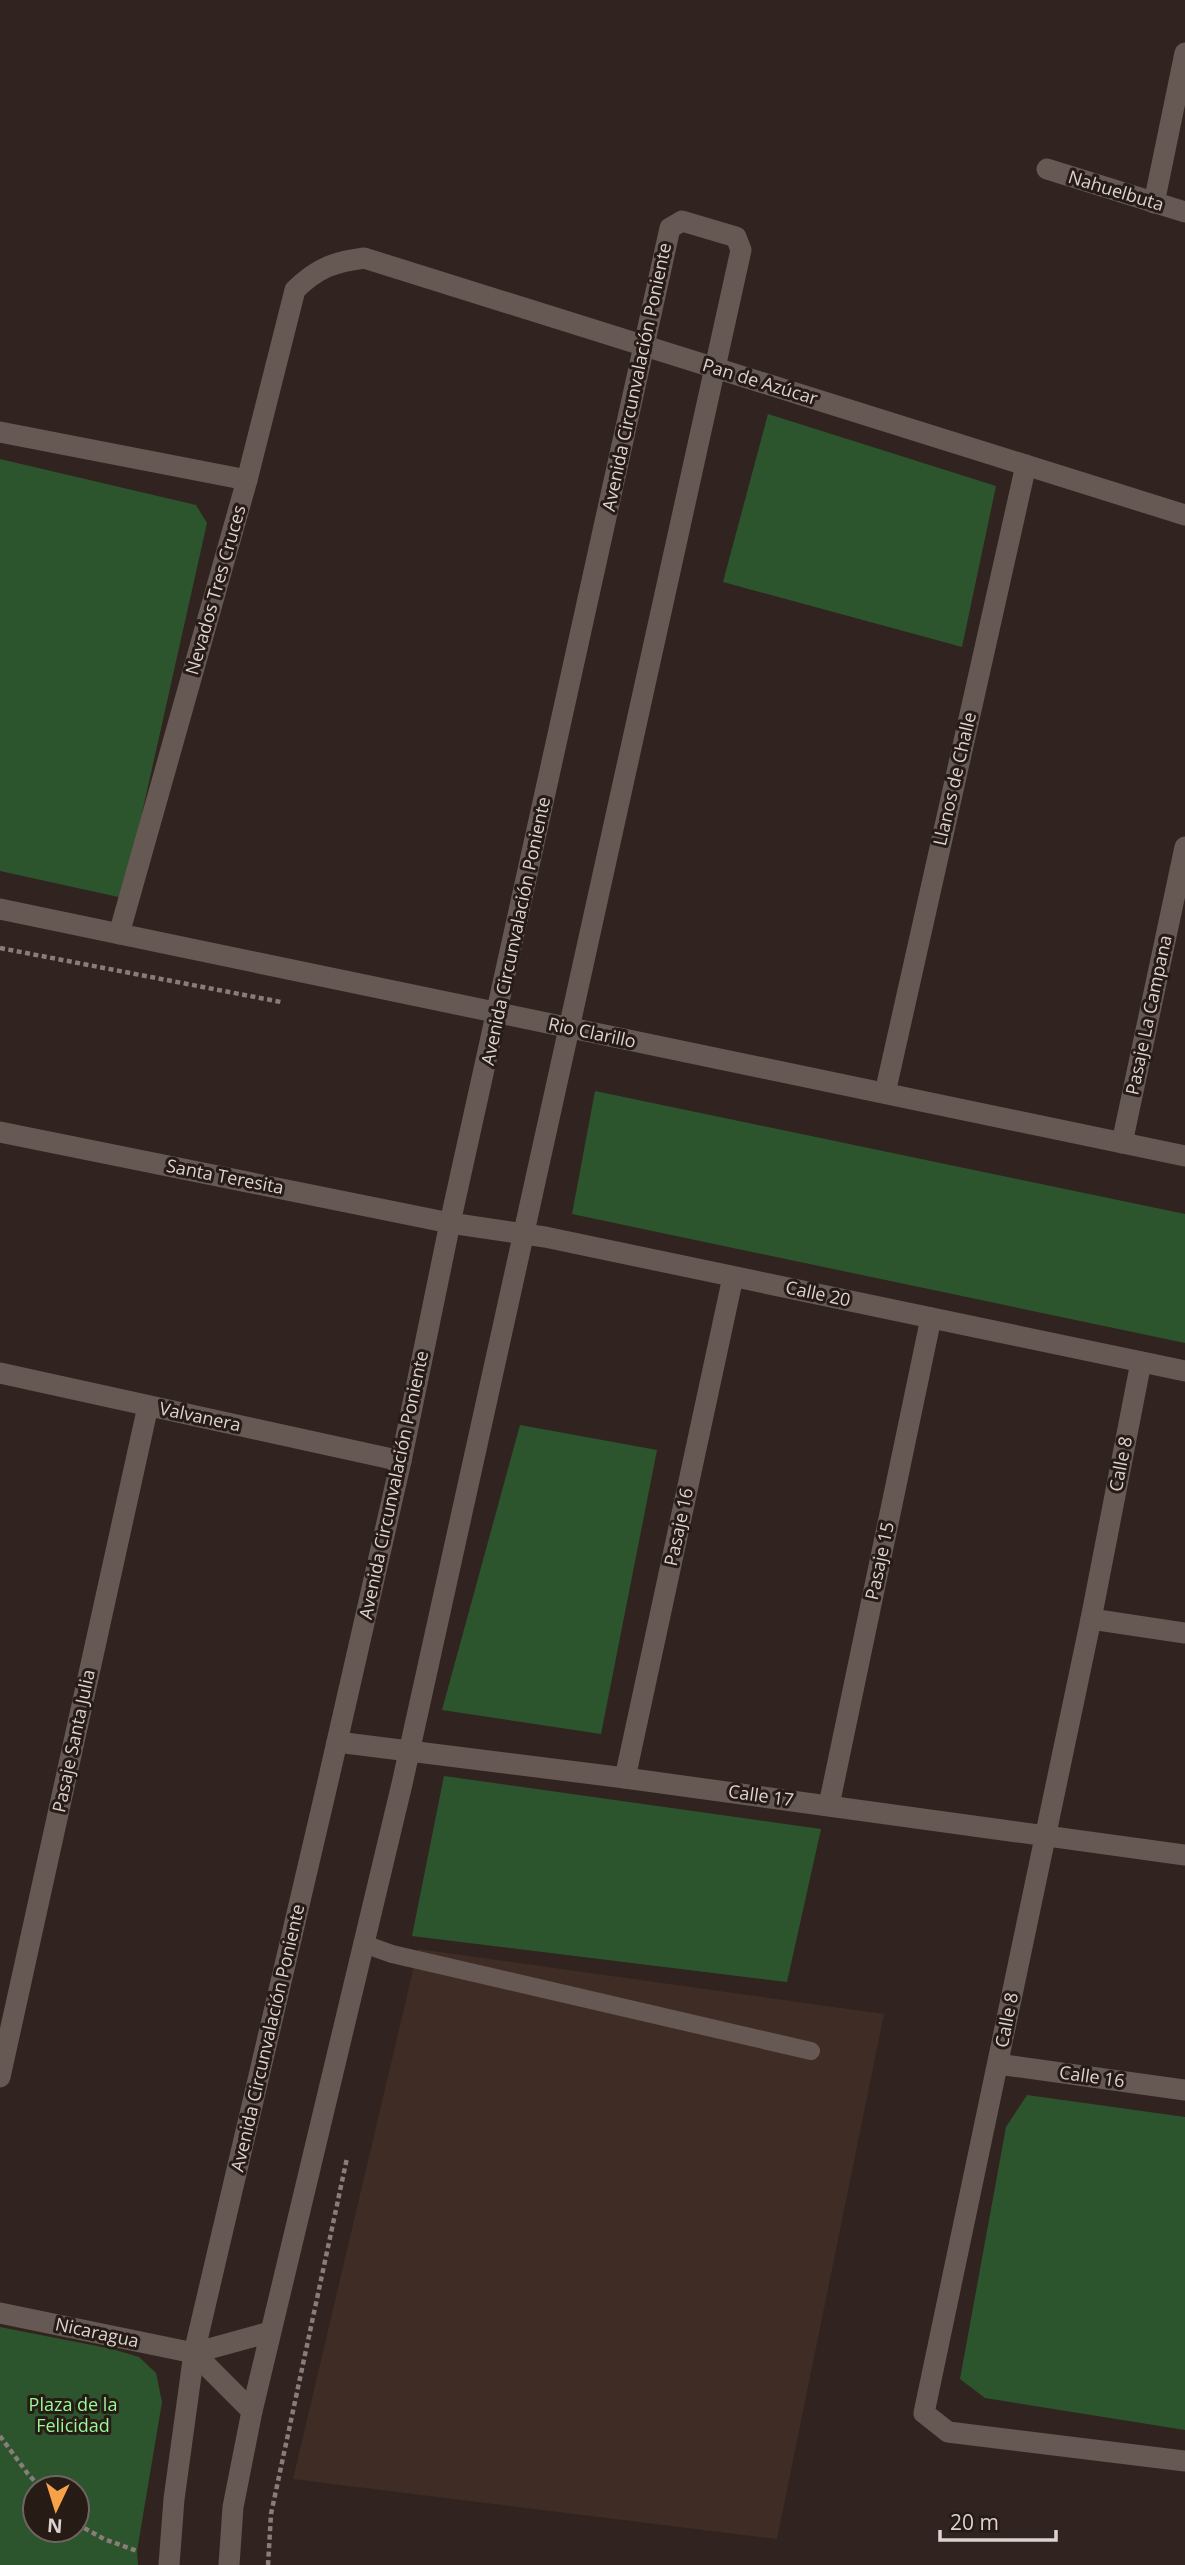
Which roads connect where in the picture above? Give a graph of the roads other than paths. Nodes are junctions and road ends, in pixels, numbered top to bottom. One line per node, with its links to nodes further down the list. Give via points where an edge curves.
1 (1185, 53): 3 (street)
2 (1047, 169): 3 (street, Nahuelbuta)
3 (1154, 202): 4 (street, Nahuelbuta)
4 (1185, 212)
5 (334, 262): 6 (street, Pan de Azúcar, via 364,258); 10 (street, Nevados Tres Cruces, via 307,277 295,290)
6 (644, 345): 7 (street, Pan de Azúcar); 7 (street, Avenida Circunvalación Poniente, via 670,228 682,221 736,237 741,250); 15 (street, Avenida Circunvalación Poniente)
7 (715, 368): 9 (street, Pan de Azúcar); 16 (street, Avenida Circunvalación Poniente)
8 (0, 432): 10 (street)
9 (1026, 465): 11 (street, Pan de Azúcar); 17 (street, Llanos de Challe)
10 (247, 480): 14 (street, Nevados Tres Cruces)
11 (1185, 515)
12 (1185, 847): 19 (street, Pasaje La Campana)
13 (0, 909): 14 (street, Rio Clarillo)
14 (120, 934): 15 (street, Rio Clarillo)
15 (498, 1013): 16 (street, Rio Clarillo); 21 (street, Avenida Circunvalación Poniente)
16 (569, 1028): 17 (street, Rio Clarillo); 22 (street, Avenida Circunvalación Poniente)
17 (885, 1093): 19 (street, Rio Clarillo)
18 (0, 1132): 21 (street, Santa Teresita)
19 (1122, 1143): 20 (street, Rio Clarillo)
20 (1185, 1156)
21 (450, 1223): 22 (street, Calle 20); 29 (street, Avenida Circunvalación Poniente)
22 (522, 1233): 23 (street, Calle 20); 33 (street, Avenida Circunvalación Poniente)
23 (733, 1277): 24 (street, Calle 20); 34 (street, Pasaje 16)
24 (931, 1318): 25 (street, Calle 20); 35 (street, Pasaje 15)
25 (1141, 1362): 26 (street, Calle 20); 30 (street, Calle 8)
26 (1185, 1371)
27 (0, 1373): 28 (street, Valvanera)
28 (148, 1406): 29 (street, Valvanera); 41 (street, Pasaje Santa Julia)
29 (401, 1461): 32 (street, Avenida Circunvalación Poniente)
30 (1091, 1619): 31 (street); 36 (street, Calle 8)
31 (1185, 1633)
32 (337, 1742): 33 (street, Calle 17); 45 (street, Avenida Circunvalación Poniente)
33 (409, 1751): 34 (street, Calle 17); 38 (street, Avenida Circunvalación Poniente)
34 (625, 1778): 35 (street, Calle 17)
35 (829, 1805): 36 (street, Calle 17)
36 (1045, 1835): 37 (street, Calle 17); 40 (street, Calle 8)
37 (1185, 1855)
38 (363, 1944): 39 (lane); 44 (street, Avenida Circunvalación Poniente)
39 (811, 2051)
40 (998, 2064): 42 (street, Calle 16); 47 (street, Calle 8, via 924,2413 948,2432)
41 (0, 2077)
42 (1185, 2090)
43 (0, 2313): 45 (street, Nicaragua)
44 (270, 2332): 45 (street, Nicaragua); 46 (street, Avenida Circunvalación Poniente)
45 (194, 2353): 46 (street); 48 (street, Avenida Circunvalación Poniente)
46 (252, 2411): 49 (street, Avenida Circunvalación Poniente, via 233,2507)
47 (1185, 2461)
48 (169, 2565)
49 (229, 2565)

